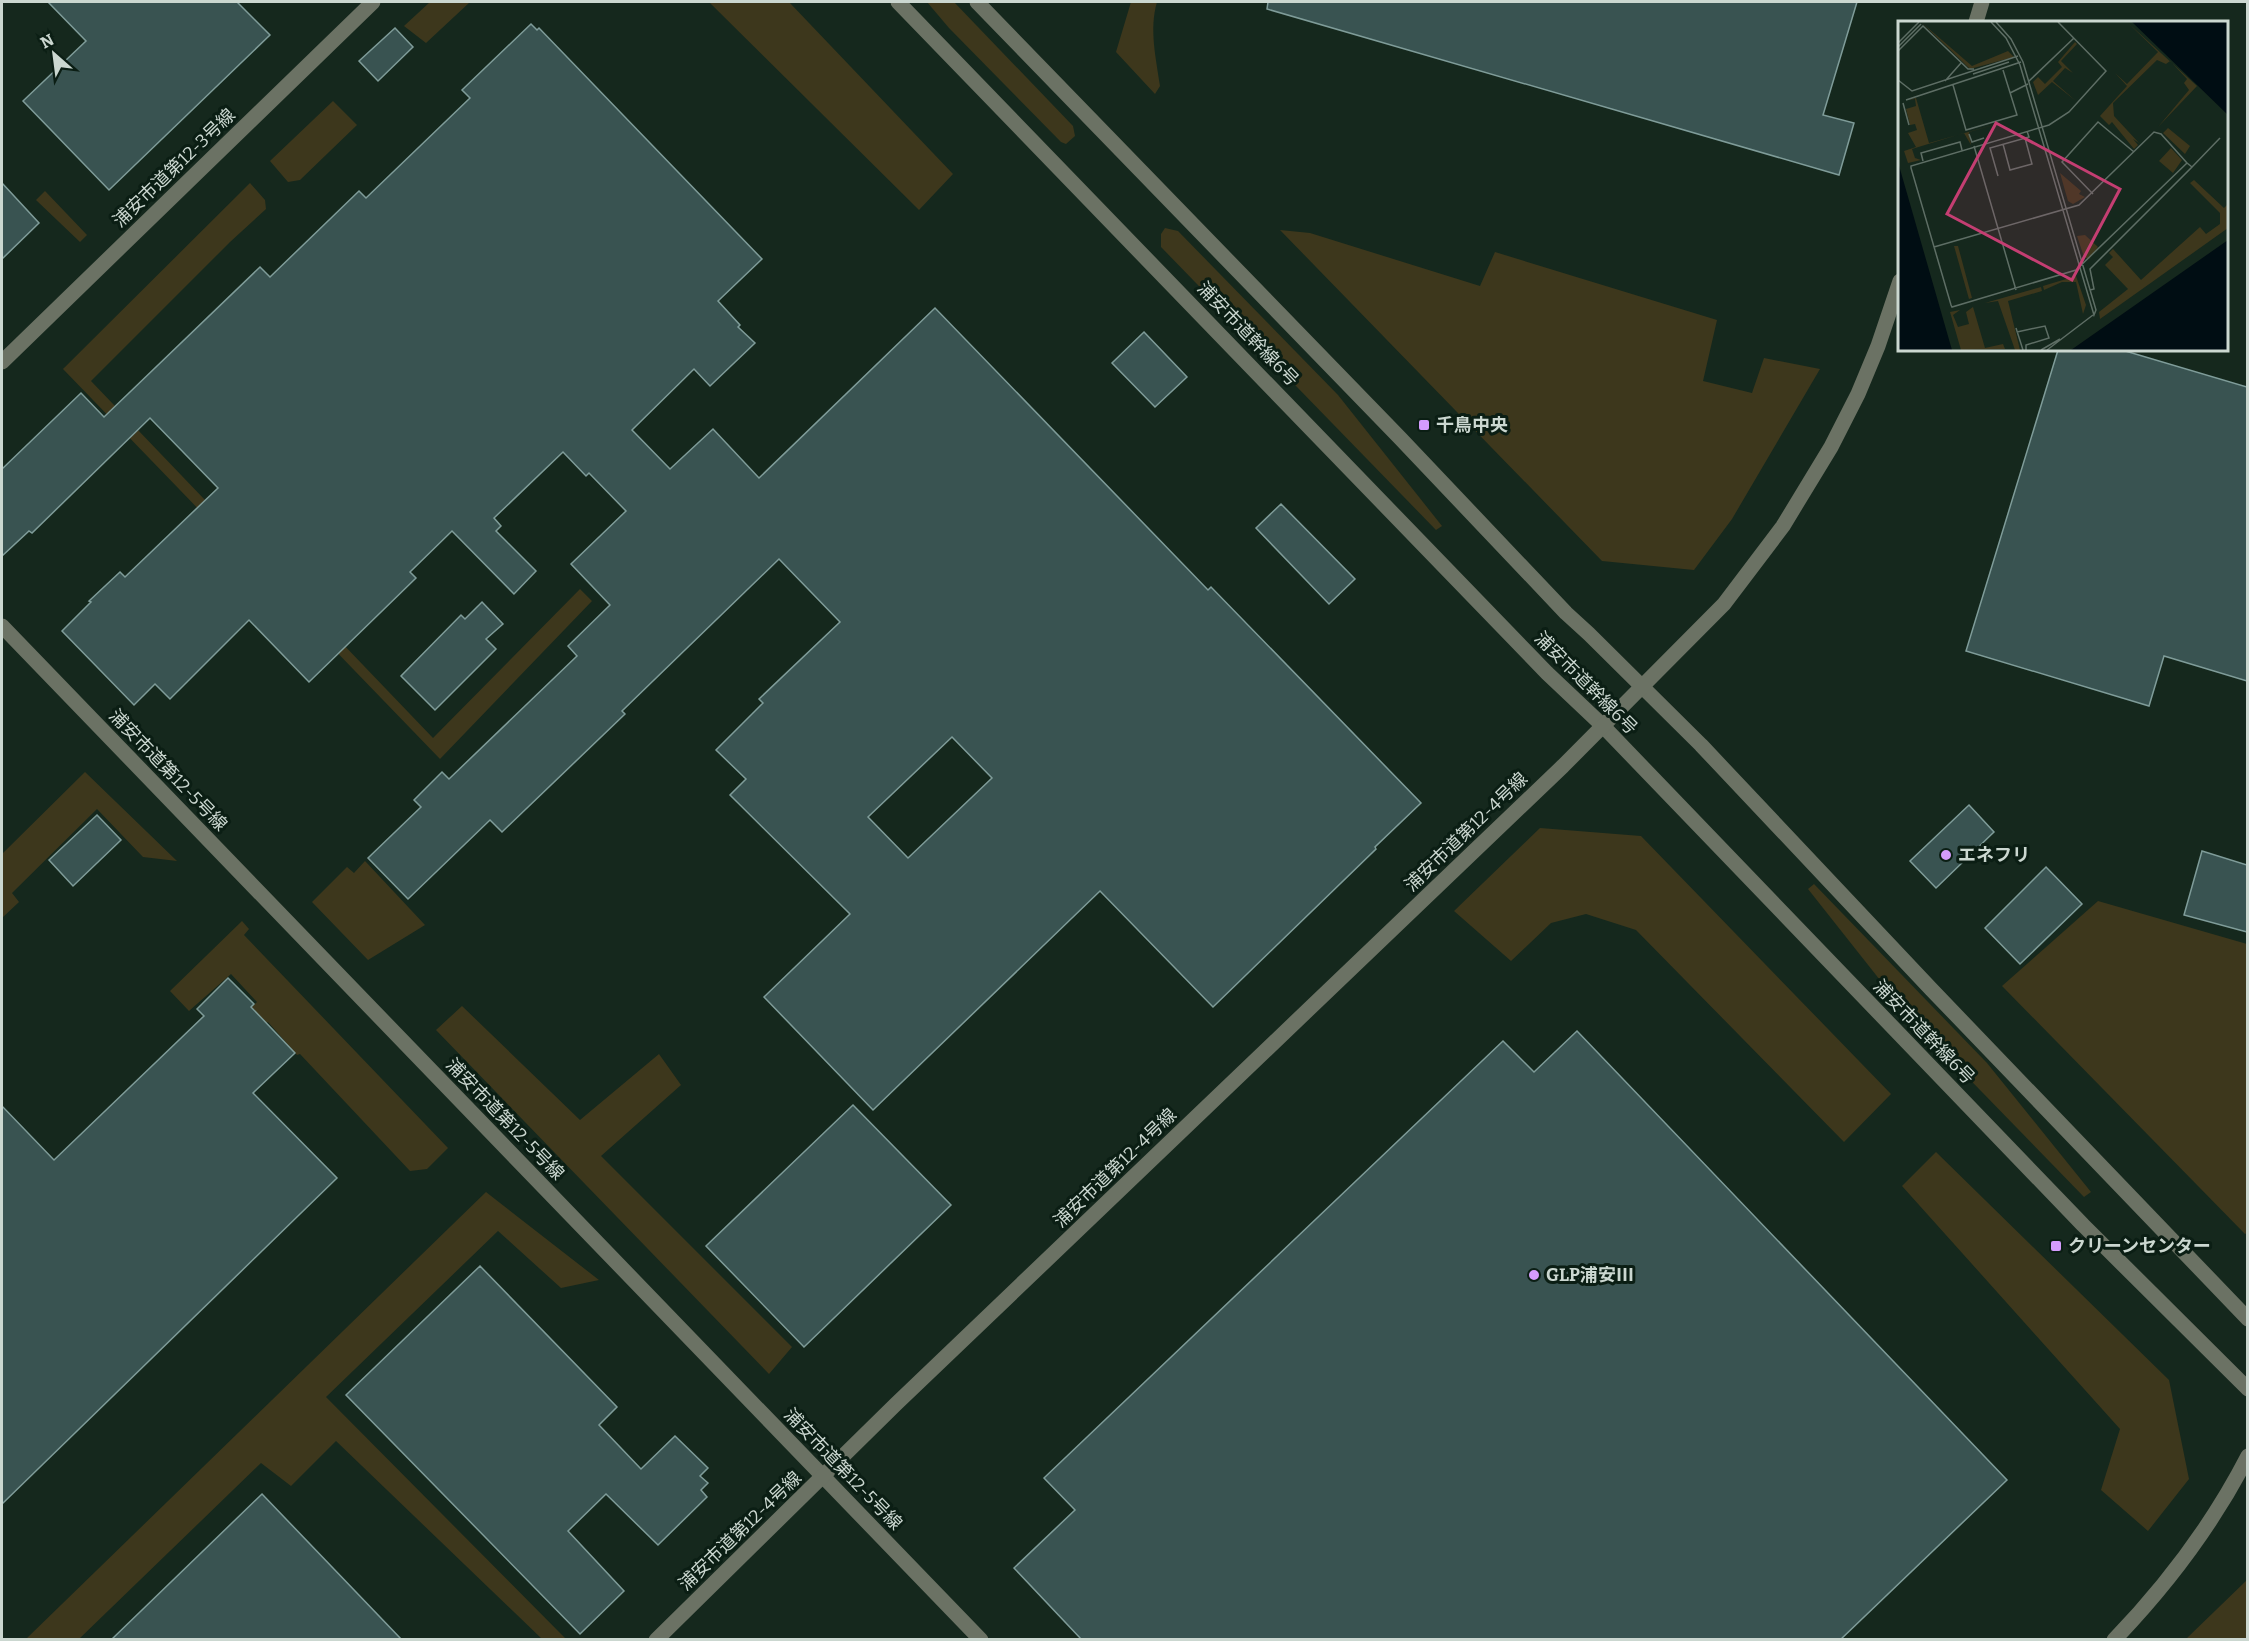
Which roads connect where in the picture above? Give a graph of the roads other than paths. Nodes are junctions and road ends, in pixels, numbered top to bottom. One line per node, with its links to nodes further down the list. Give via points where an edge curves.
1 (373, 2): 7 (street, 浦安市道第12-3号線)
2 (898, 2): 10 (street, 浦安市道幹線6号, via 1547,673)
3 (977, 2): 9 (street, 浦安市道幹線6号)
4 (1982, 2): 5 (street)
5 (1976, 21)
6 (1898, 284): 9 (street, 浦安市道第12-4号線, via 1858,394 1810,485 1724,604)
7 (2, 362)
8 (2, 626): 14 (street, 浦安市道第12-5号線)
9 (1642, 687): 10 (street, 浦安市道第12-4号線); 11 (street, 浦安市道幹線6号, via 1701,744)
10 (1602, 725): 12 (street, 浦安市道幹線6号, via 2083,1225); 14 (street, 浦安市道第12-4号線)
11 (2247, 1319)
12 (2247, 1389)
13 (2247, 1456): 17 (street, via 2191,1546)
14 (823, 1477): 15 (street, 浦安市道第12-4号線); 16 (street, 浦安市道第12-5号線)
15 (656, 1640)
16 (981, 1640)
17 (2114, 1640)

